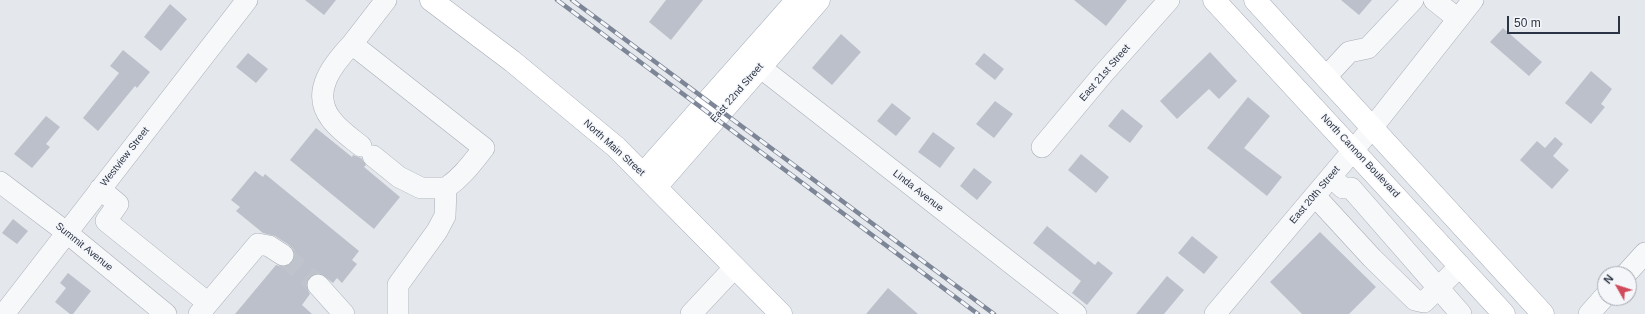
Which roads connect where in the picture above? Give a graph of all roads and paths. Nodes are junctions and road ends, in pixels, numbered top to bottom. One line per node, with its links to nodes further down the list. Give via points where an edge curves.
1 (247, 0): 24 (street, Westview Street)
2 (386, 0): 13 (street)
3 (431, 0): 20 (main road, North Main Street, via 598,131)
4 (797, 0): 20 (main road, East 22nd Street)
5 (819, 0): 14 (main road, East 22nd Street)
6 (1169, 0): 17 (street, East 21st Street)
7 (1214, 0): 18 (main road, North Cannon Boulevard)
8 (1255, 0): 15 (main road)
9 (1413, 0): 15 (street, via 1368,48 1349,52)
10 (1434, 0): 12 (street)
11 (1473, 0): 12 (street, East 20th Street)
12 (1458, 19): 16 (street, East 20th Street)
13 (352, 44): 22 (street, via 484,148 467,170); 22 (street, via 334,63 324,81 323,101 331,119 399,177 421,188)
14 (760, 67): 20 (main road, East 22nd Street); 46 (street, Linda Avenue)
15 (1326, 77): 16 (main road)
16 (1372, 128): 18 (street, East 20th Street); 49 (main road)
17 (1042, 147)
18 (1354, 150): 19 (street, East 20th Street); 23 (main road, North Cannon Boulevard)
19 (1331, 177): 25 (street, East 20th Street); 26 (street, via 1343,188 1351,188)
20 (650, 180): 34 (main road, North Main Street)
21 (0, 182): 28 (street, Summit Avenue)
22 (446, 188): 39 (street, via 445,216 398,285)
23 (1389, 188): 26 (street); 27 (main road, North Cannon Boulevard)
24 (100, 189): 28 (street, Westview Street); 38 (street, via 118,204 106,221)
25 (1315, 196): 36 (street, via 1415,300 1424,302); 47 (street, East 20th Street)
26 (1368, 206): 29 (street)
27 (1421, 223): 29 (street); 32 (main road, North Cannon Boulevard)
28 (66, 232): 41 (street, Westview Street); 42 (street, Summit Avenue)
29 (1401, 243): 36 (street)
30 (1645, 254): 33 (street)
31 (283, 255): 38 (street, via 269,246 258,244)
32 (1460, 266): 36 (street); 40 (main road, North Cannon Boulevard)
33 (1634, 266)
34 (734, 268): 44 (street); 45 (main road, North Main Street)
35 (318, 285): 43 (street)
36 (1439, 287): 48 (street)
37 (1597, 305): 50 (street)
38 (203, 309)
39 (394, 313)
40 (1502, 313)
41 (4, 314)
42 (166, 314)
43 (344, 314)
44 (691, 314)
45 (781, 314)
46 (1076, 314)
47 (1215, 314)
48 (1461, 314)
49 (1543, 314)
50 (1589, 314)

